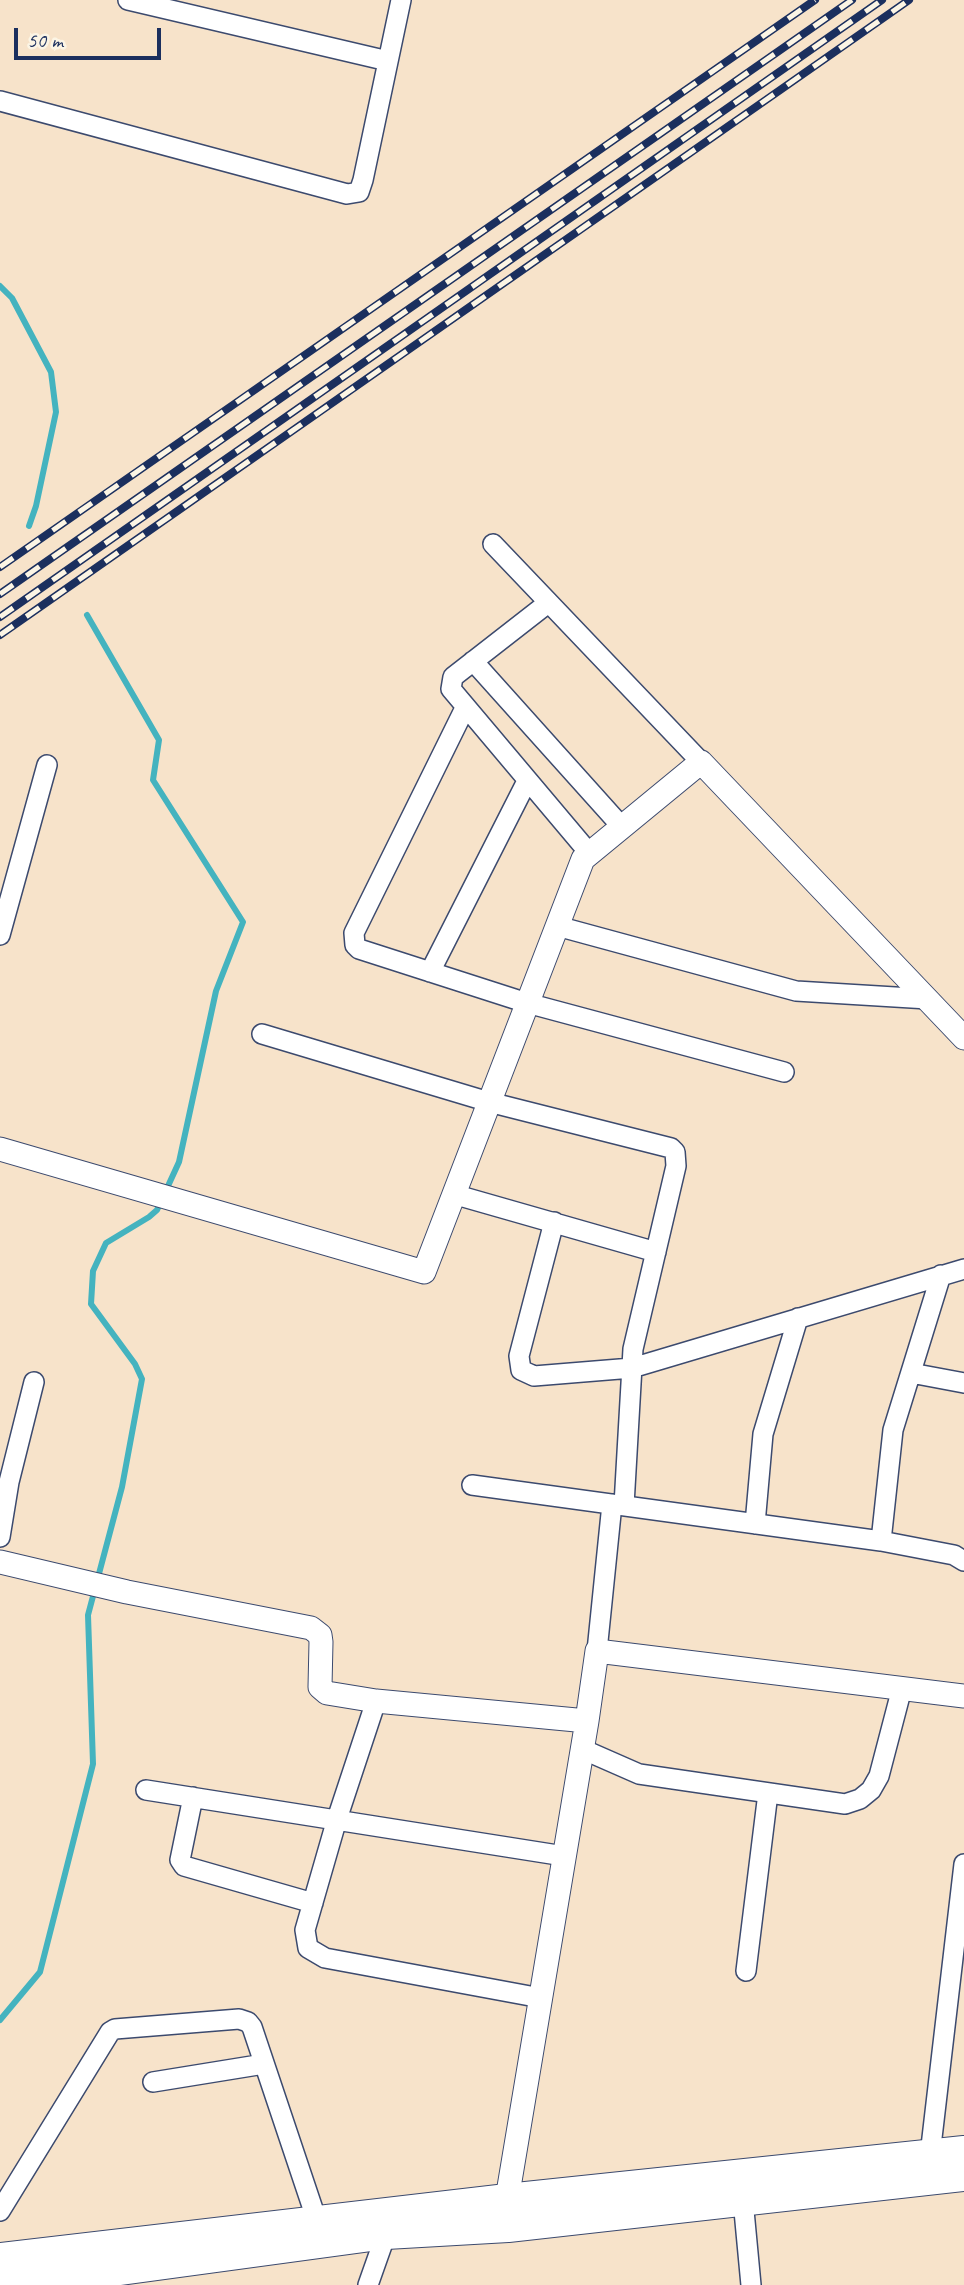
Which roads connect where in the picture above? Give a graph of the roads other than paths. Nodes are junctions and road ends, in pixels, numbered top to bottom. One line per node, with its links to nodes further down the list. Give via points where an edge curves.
1 (128, 0): 3 (street)
2 (401, 0): 3 (street)
3 (388, 61): 4 (street, via 363,180 359,192 347,194)
4 (0, 101)
5 (493, 544): 6 (street)
6 (548, 603): 7 (street); 9 (street)
7 (473, 661): 8 (street, via 451,683); 12 (street)
8 (465, 708): 11 (street); 16 (street, via 354,933 359,949)
9 (701, 762): 12 (street); 17 (street)
10 (47, 765): 15 (street)
11 (527, 781): 13 (street); 16 (street)
12 (622, 827): 13 (street)
13 (590, 854): 14 (street, via 583,859)
14 (557, 926): 17 (street, via 796,991); 18 (street)
15 (1, 929)
16 (430, 972): 18 (street)
17 (928, 999): 20 (street)
18 (527, 1003): 21 (street); 22 (street)
19 (262, 1034): 22 (street)
20 (963, 1035)
21 (784, 1072)
22 (489, 1102): 24 (street); 26 (street, via 671,1148 676,1166)
23 (0, 1149): 24 (street, via 424,1272)
24 (453, 1194): 25 (street)
25 (554, 1222): 26 (street); 30 (street, via 519,1356 521,1370 534,1376)
26 (656, 1252): 30 (street)
27 (964, 1269): 28 (street)
28 (941, 1275): 29 (street); 31 (street)
29 (798, 1318): 30 (street); 37 (street, via 763,1434)
30 (632, 1368): 36 (street)
31 (911, 1373): 33 (street); 39 (street, via 893,1430)
32 (34, 1382): 34 (street)
33 (964, 1383)
34 (5, 1481): 38 (street)
35 (472, 1485): 36 (street)
36 (618, 1505): 37 (street); 42 (street)
37 (755, 1524): 39 (street)
38 (0, 1537)
39 (881, 1541): 40 (street)
40 (964, 1561)
41 (0, 1562): 45 (street, via 311,1628 320,1634 320,1687 327,1693)
42 (597, 1651): 43 (street); 46 (street)
43 (902, 1688): 44 (street); 49 (street, via 880,1776 860,1799 845,1804)
44 (964, 1696)
45 (376, 1702): 46 (street); 51 (street)
46 (587, 1721): 47 (street)
47 (582, 1749): 49 (street, via 639,1774); 52 (street)
48 (146, 1790): 50 (street)
49 (768, 1793): 55 (street)
50 (193, 1797): 51 (street); 54 (street, via 180,1860 184,1866)
51 (337, 1819): 52 (street); 54 (street)
52 (564, 1856): 56 (street)
53 (964, 1864): 60 (street)
54 (313, 1903): 56 (street, via 305,1940 315,1955)
55 (746, 1971)
56 (541, 1998): 62 (street)
57 (264, 2064): 58 (street); 64 (street, via 252,2027 244,2020 110,2032); 65 (street)
58 (153, 2082)
59 (964, 2151): 60 (main road)
60 (930, 2155): 62 (main road)
61 (964, 2176): 63 (main road)
62 (507, 2199): 65 (main road)
63 (743, 2200): 66 (main road, via 508,2227); 70 (street)
64 (0, 2211)
65 (317, 2221): 67 (main road)
66 (386, 2234): 68 (main road); 69 (street)
67 (0, 2258)
68 (9, 2285)
69 (368, 2285)
70 (751, 2285)

